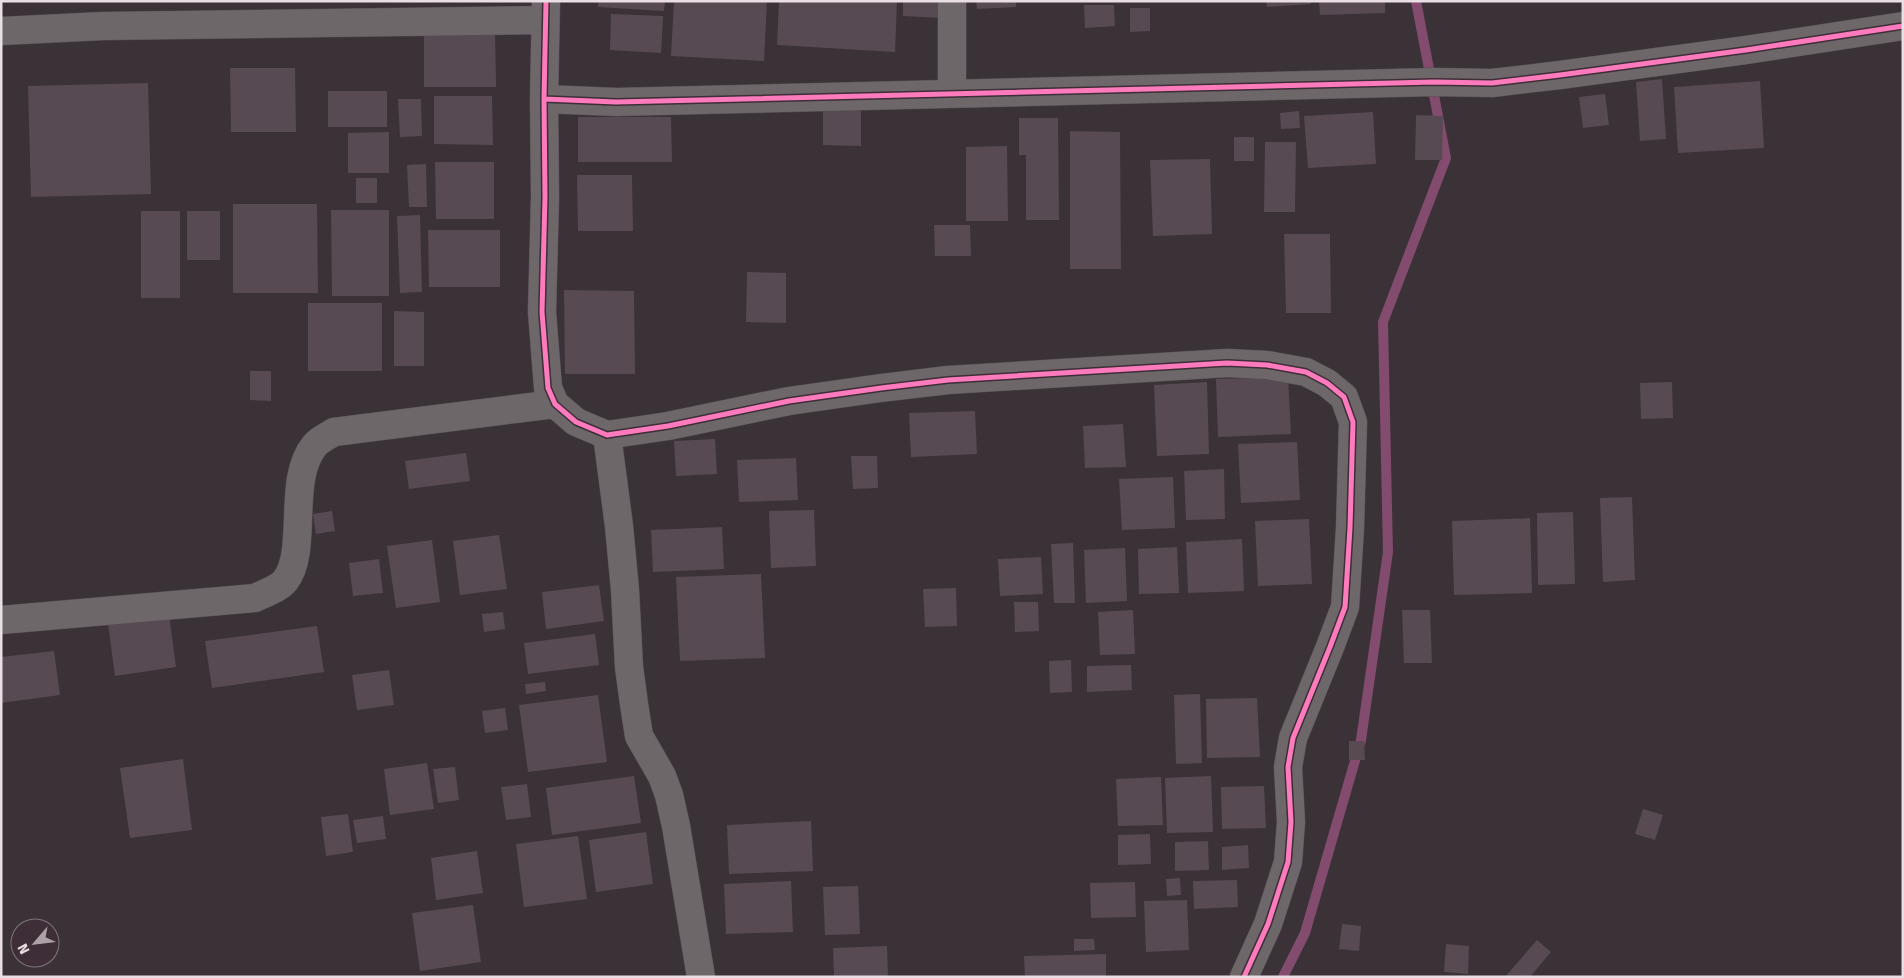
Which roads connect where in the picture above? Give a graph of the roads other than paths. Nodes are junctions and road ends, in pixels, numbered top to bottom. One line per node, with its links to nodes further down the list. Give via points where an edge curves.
1 (952, 1): 5 (street)
2 (545, 11): 4 (street); 6 (street)
3 (1903, 26): 5 (street, via 1746,50 1492,82)
4 (1, 30)
5 (952, 94): 6 (street, via 616,102)
6 (544, 99): 7 (street, via 546,197 542,312 548,388)
7 (555, 404): 8 (street, via 576,422); 9 (street, via 334,432 316,444 306,462 298,503 293,568 274,590 255,598)
8 (607, 435): 10 (street, via 619,526 629,667 639,736 669,795); 11 (street, via 789,401 929,383 1227,363 1267,365 1306,372 1344,397 1353,422 1345,606 1293,738 1288,767 1292,822 1288,862 1268,924)
9 (1, 620)
10 (701, 977)
11 (1244, 977)

